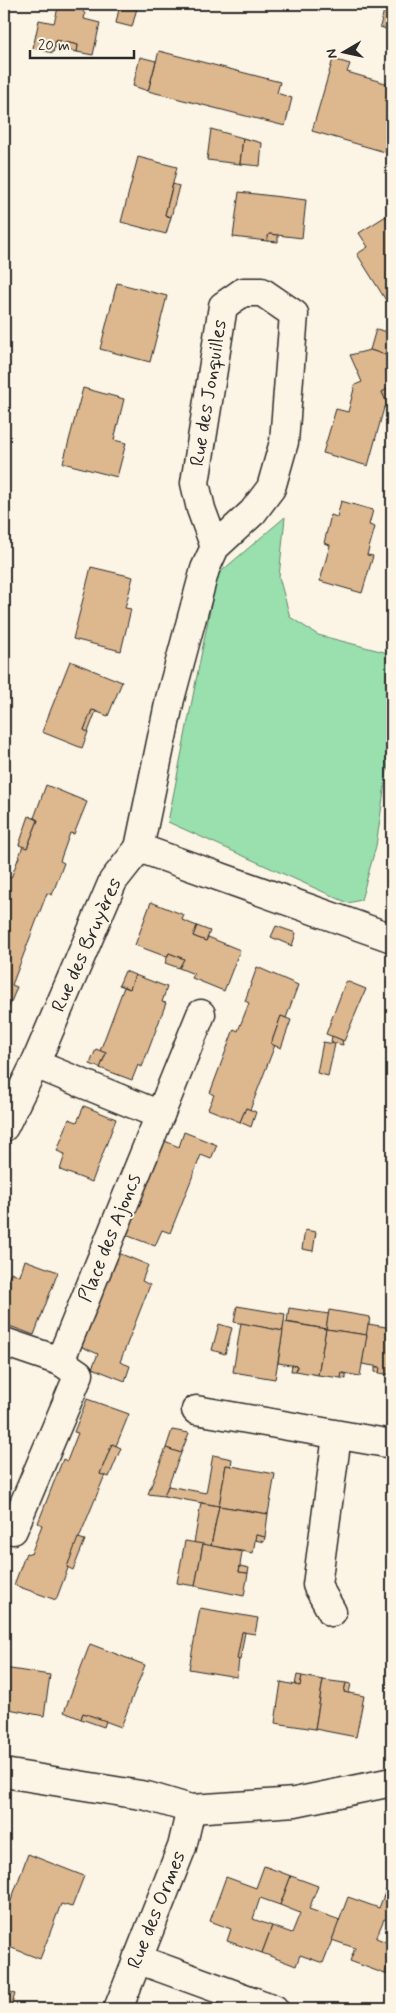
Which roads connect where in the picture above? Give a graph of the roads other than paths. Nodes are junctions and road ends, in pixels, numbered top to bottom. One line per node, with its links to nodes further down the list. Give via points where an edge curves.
1 (215, 547): 1 (street, Rue des Jonquilles, via 253,512 271,488 284,442 294,314 262,292 243,292 223,306 195,483); 2 (street, Rue des Jonquilles, via 205,569 170,699)
2 (139, 848): 3 (street); 5 (street, Rue des Bruyères, via 113,881)
3 (392, 938)
4 (201, 1014): 6 (street, Place des Ajoncs)
5 (35, 1064): 6 (street); 7 (street, Rue des Bruyères)
6 (160, 1115): 9 (street, Place des Ajoncs)
7 (4, 1127)
8 (4, 1342): 9 (street)
9 (70, 1367): 13 (street, Place des Ajoncs)
10 (196, 1410): 11 (street)
11 (337, 1436): 12 (street); 14 (street, via 317,1585)
12 (392, 1444)
13 (13, 1530)
14 (332, 1612)
15 (4, 1773): 17 (street, via 147,1796)
16 (392, 1782): 17 (street, via 295,1802)
17 (191, 1808): 18 (street, Rue des Ormes, via 182,1847)
18 (137, 1959): 19 (street, Rue des Ormes); 20 (street)
19 (118, 2009)
20 (274, 2009)

